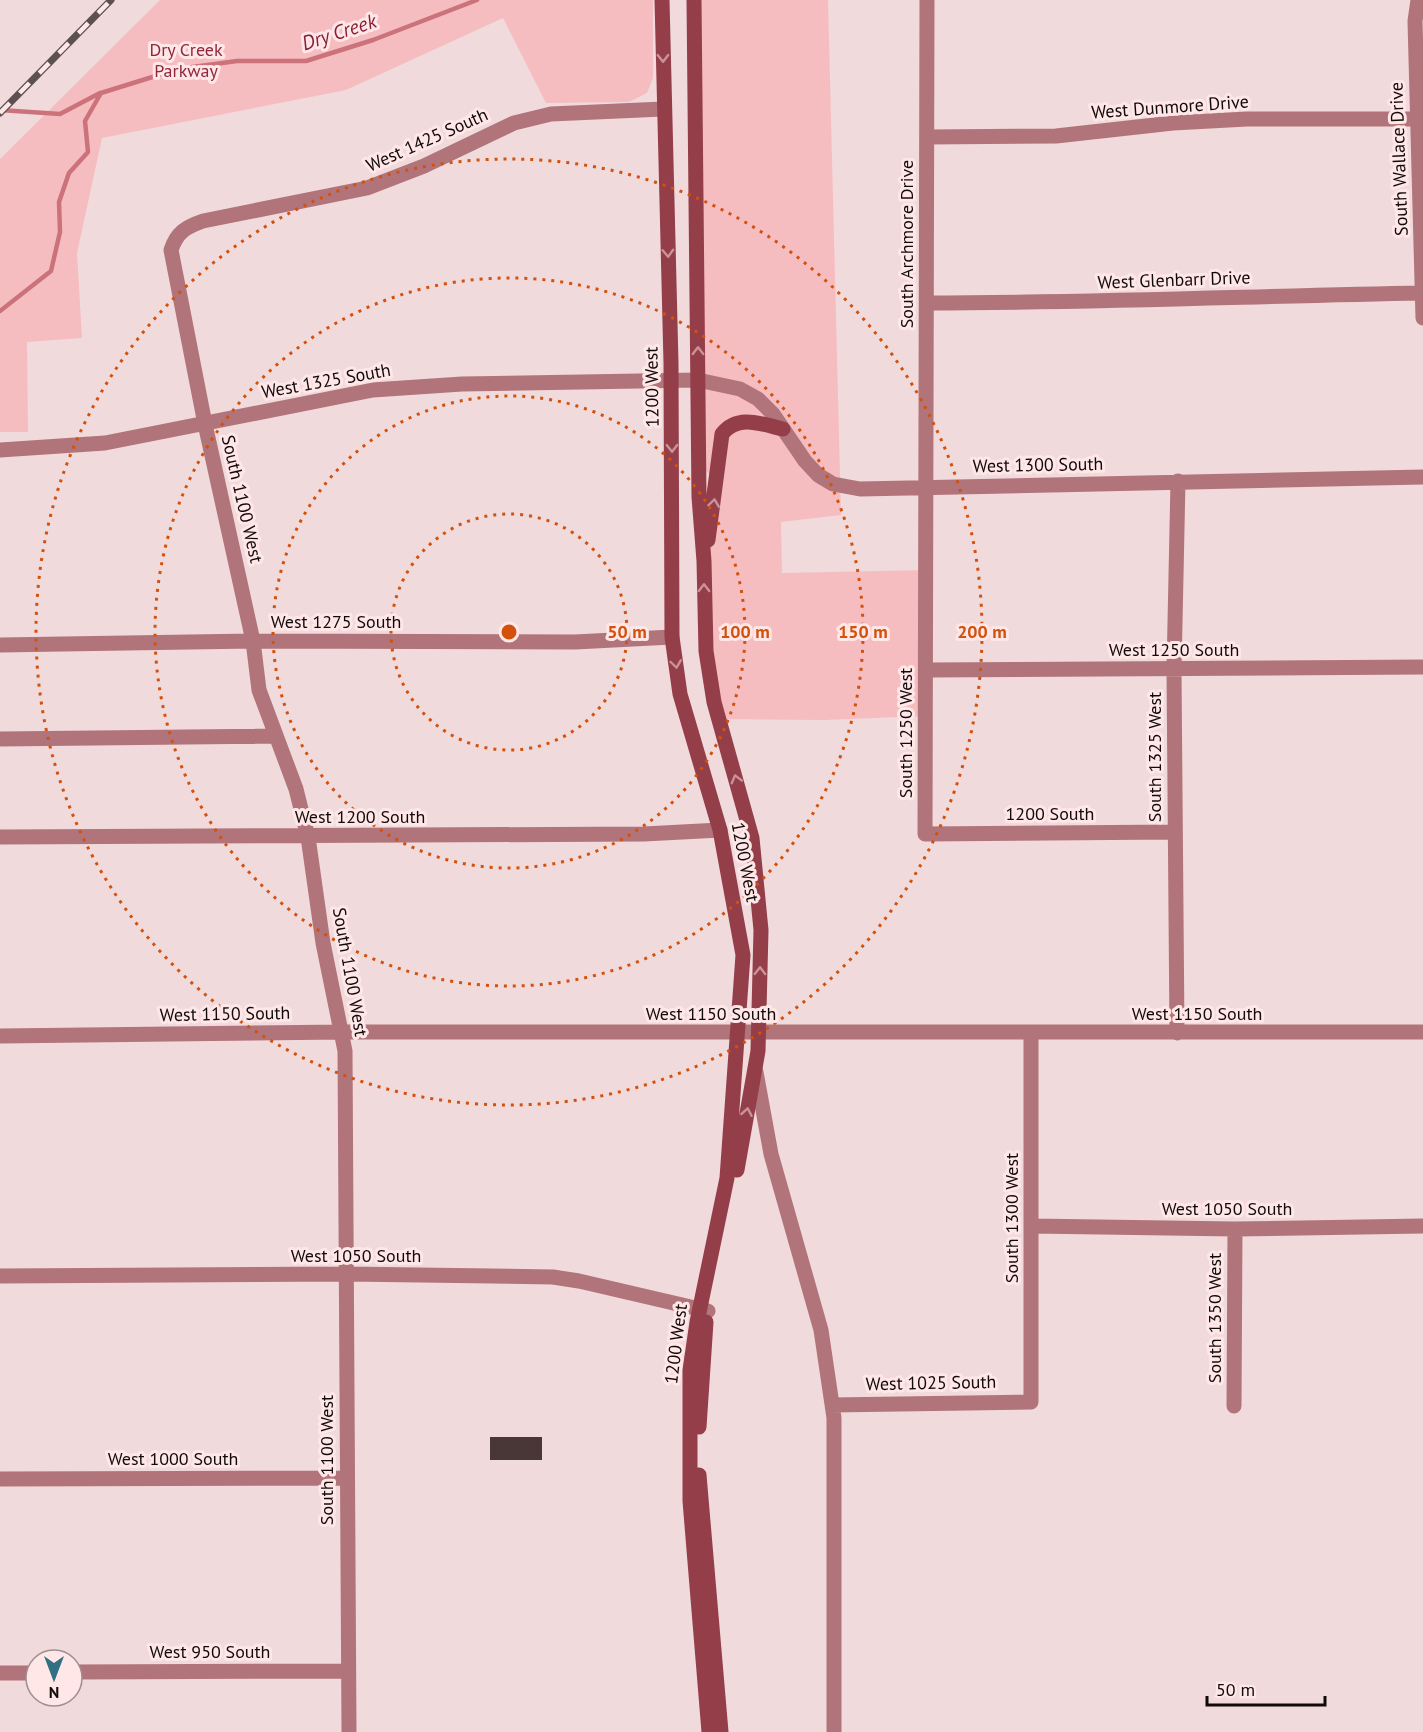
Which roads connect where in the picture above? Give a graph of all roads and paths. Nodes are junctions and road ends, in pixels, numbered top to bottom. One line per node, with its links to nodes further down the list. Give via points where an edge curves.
1 (662, 0): 5 (street, 1200 West, one-way to 5)
2 (694, 0): 13 (street, 1200 West, one-way to 2)
3 (927, 0): 7 (street, South Archmore Drive)
4 (1418, 0): 6 (street, South Wallace Drive)
5 (663, 109): 8 (street, West 1425 South, via 551,114 514,123 367,188 203,221 185,228); 12 (street, 1200 West, one-way to 12)
6 (1416, 119): 7 (street, West Dunmore Drive, via 1247,119 1056,136); 9 (street, South Wallace Drive)
7 (927, 137): 10 (street, South Archmore Drive)
8 (176, 237): 14 (street, South 1100 West, via 171,250)
9 (1422, 293): 10 (street, West Glenbarr Drive); 11 (street, South Wallace Drive)
10 (927, 303): 19 (street, South Archmore Drive)
11 (1423, 318)
12 (671, 380): 13 (street, West 1325 South); 14 (street, West 1325 South, via 462,384 373,390); 21 (street, 1200 West, one-way to 21)
13 (698, 380): 15 (street, West 1300 South, via 740,388 758,399); 20 (street, 1200 West)
14 (205, 424): 16 (street, West 1325 South, via 105,443); 22 (street, South 1100 West)
15 (783, 429): 19 (street, West 1300 South, via 804,462 833,484 860,489); 20 (street, one-way to 15, via 722,434 744,421)
16 (0, 450)
17 (1423, 477): 18 (street, West 1300 South)
18 (1178, 482): 19 (street, West 1300 South); 26 (street, South 1325 West)
19 (927, 488): 25 (street, South 1250 West)
20 (704, 561): 38 (street, 1200 West, one-way to 20, via 761,930 752,838 714,702 706,651)
21 (672, 637): 22 (street, West 1275 South, via 575,642); 29 (street, 1200 West, one-way to 29, via 680,694)
22 (253, 641): 23 (street, West 1275 South); 27 (street, South 1100 West, via 259,690)
23 (0, 645)
24 (1423, 667): 26 (street, West 1250 South)
25 (926, 670): 26 (street, West 1250 South); 31 (street, South 1250 West)
26 (1174, 670): 30 (street, South 1325 West)
27 (276, 736): 28 (street); 33 (street, South 1100 West, via 296,789)
28 (0, 739)
29 (720, 830): 33 (street, West 1200 South); 37 (street, 1200 West, via 743,955)
30 (1175, 832): 31 (street, 1200 South); 36 (street, South 1325 West)
31 (925, 834)
32 (0, 837): 33 (street, West 1200 South)
33 (308, 837): 34 (street, South 1100 West, via 323,944)
34 (342, 1032): 37 (street, West 1150 South); 40 (street, West 1150 South); 45 (street, South 1100 West)
35 (1423, 1032): 36 (street, West 1150 South)
36 (1177, 1033): 39 (street, West 1150 South)
37 (738, 1034): 38 (street, West 1150 South); 47 (street, 1200 West, via 727,1178)
38 (759, 1034): 39 (street, West 1150 South); 41 (street, 1200 West)
39 (1031, 1034): 42 (street, South 1300 West)
40 (0, 1036)
41 (756, 1072): 47 (street, 1200 West, one-way to 41, via 731,1208); 49 (street, via 771,1154 817,1313)
42 (1032, 1226): 44 (street, West 1050 South); 48 (street, South 1300 West)
43 (1423, 1226): 44 (street, West 1050 South)
44 (1235, 1229): 50 (street, South 1350 West)
45 (347, 1274): 46 (street, West 1050 South); 47 (street, West 1050 South, via 553,1278); 51 (street, South 1100 West)
46 (0, 1276)
47 (704, 1310): 58 (street, 1200 West, via 690,1370 690,1501); 59 (street, 1200 West, via 699,1475)
48 (1031, 1402): 49 (street, West 1025 South)
49 (832, 1405): 60 (street)
50 (1234, 1406)
51 (345, 1478): 52 (street, West 1000 South); 53 (street, South 1100 West)
52 (0, 1479)
53 (348, 1671): 54 (street, West 950 South); 57 (street, South 1100 West)
54 (84, 1672)
55 (0, 1673): 56 (street)
56 (24, 1673)
57 (349, 1732)
58 (709, 1732)
59 (722, 1732)
60 (834, 1732)

